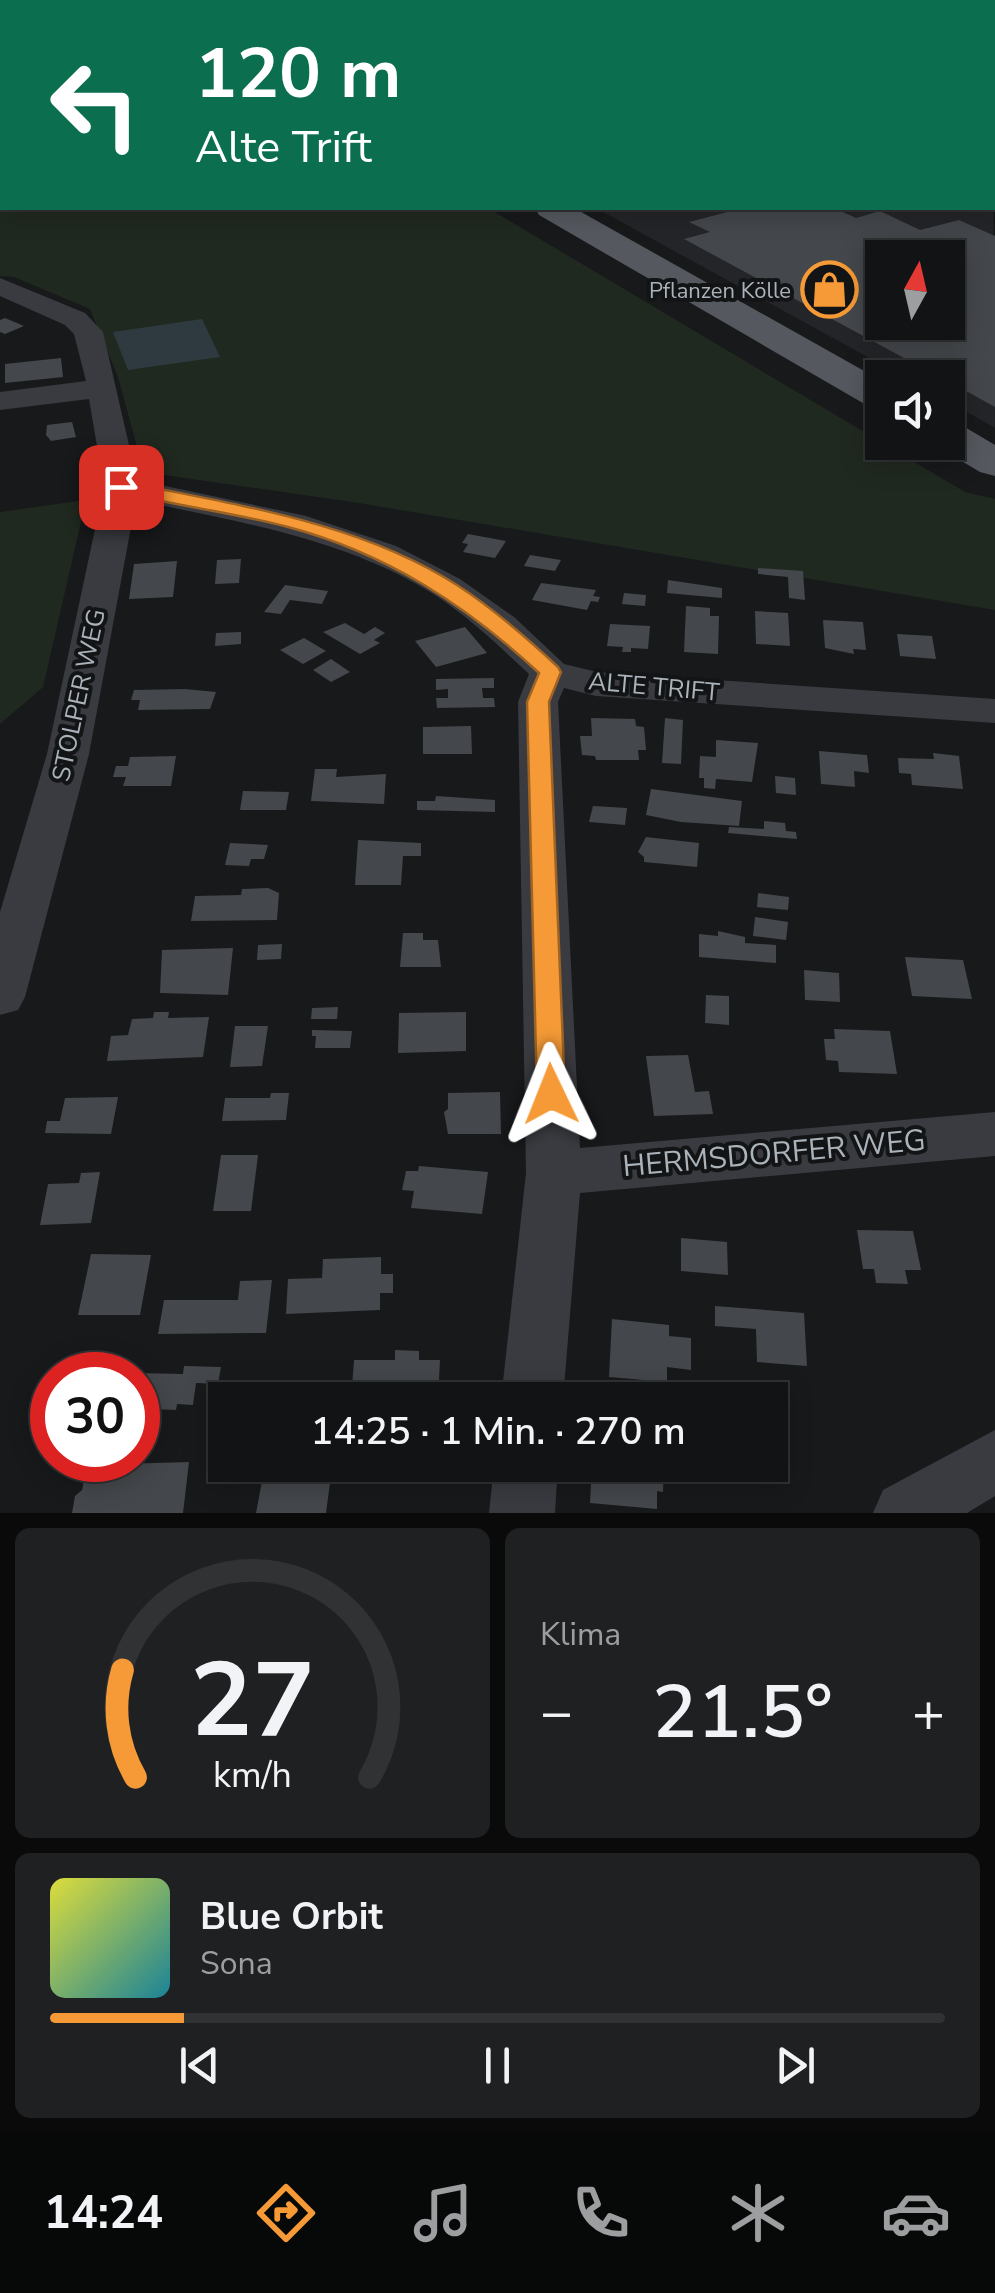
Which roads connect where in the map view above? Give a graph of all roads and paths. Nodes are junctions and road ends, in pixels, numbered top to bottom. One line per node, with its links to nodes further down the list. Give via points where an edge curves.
1 (555, 210): 3 (main road)
2 (0, 286): 4 (street, STOLPER WEG, via 76,319 88,332)
3 (865, 387)
4 (103, 388): 5 (street); 8 (street, STOLPER WEG)
5 (0, 401)
6 (965, 445): 7 (main road)
7 (995, 462)
8 (121, 487): 9 (street, ALTE TRIFT, via 294,523 383,554 447,587); 11 (street, STOLPER WEG, via 68,754)
9 (550, 672): 10 (street, ALTE TRIFT, via 596,684); 13 (street, via 538,702)
10 (995, 711)
11 (0, 997)
12 (995, 1134): 13 (street, HERMSDORFER WEG)
13 (554, 1173): 14 (street)
14 (534, 1382)
15 (995, 1461): 18 (street)
16 (525, 1482): 17 (street)
17 (522, 1513)
18 (906, 1513)

